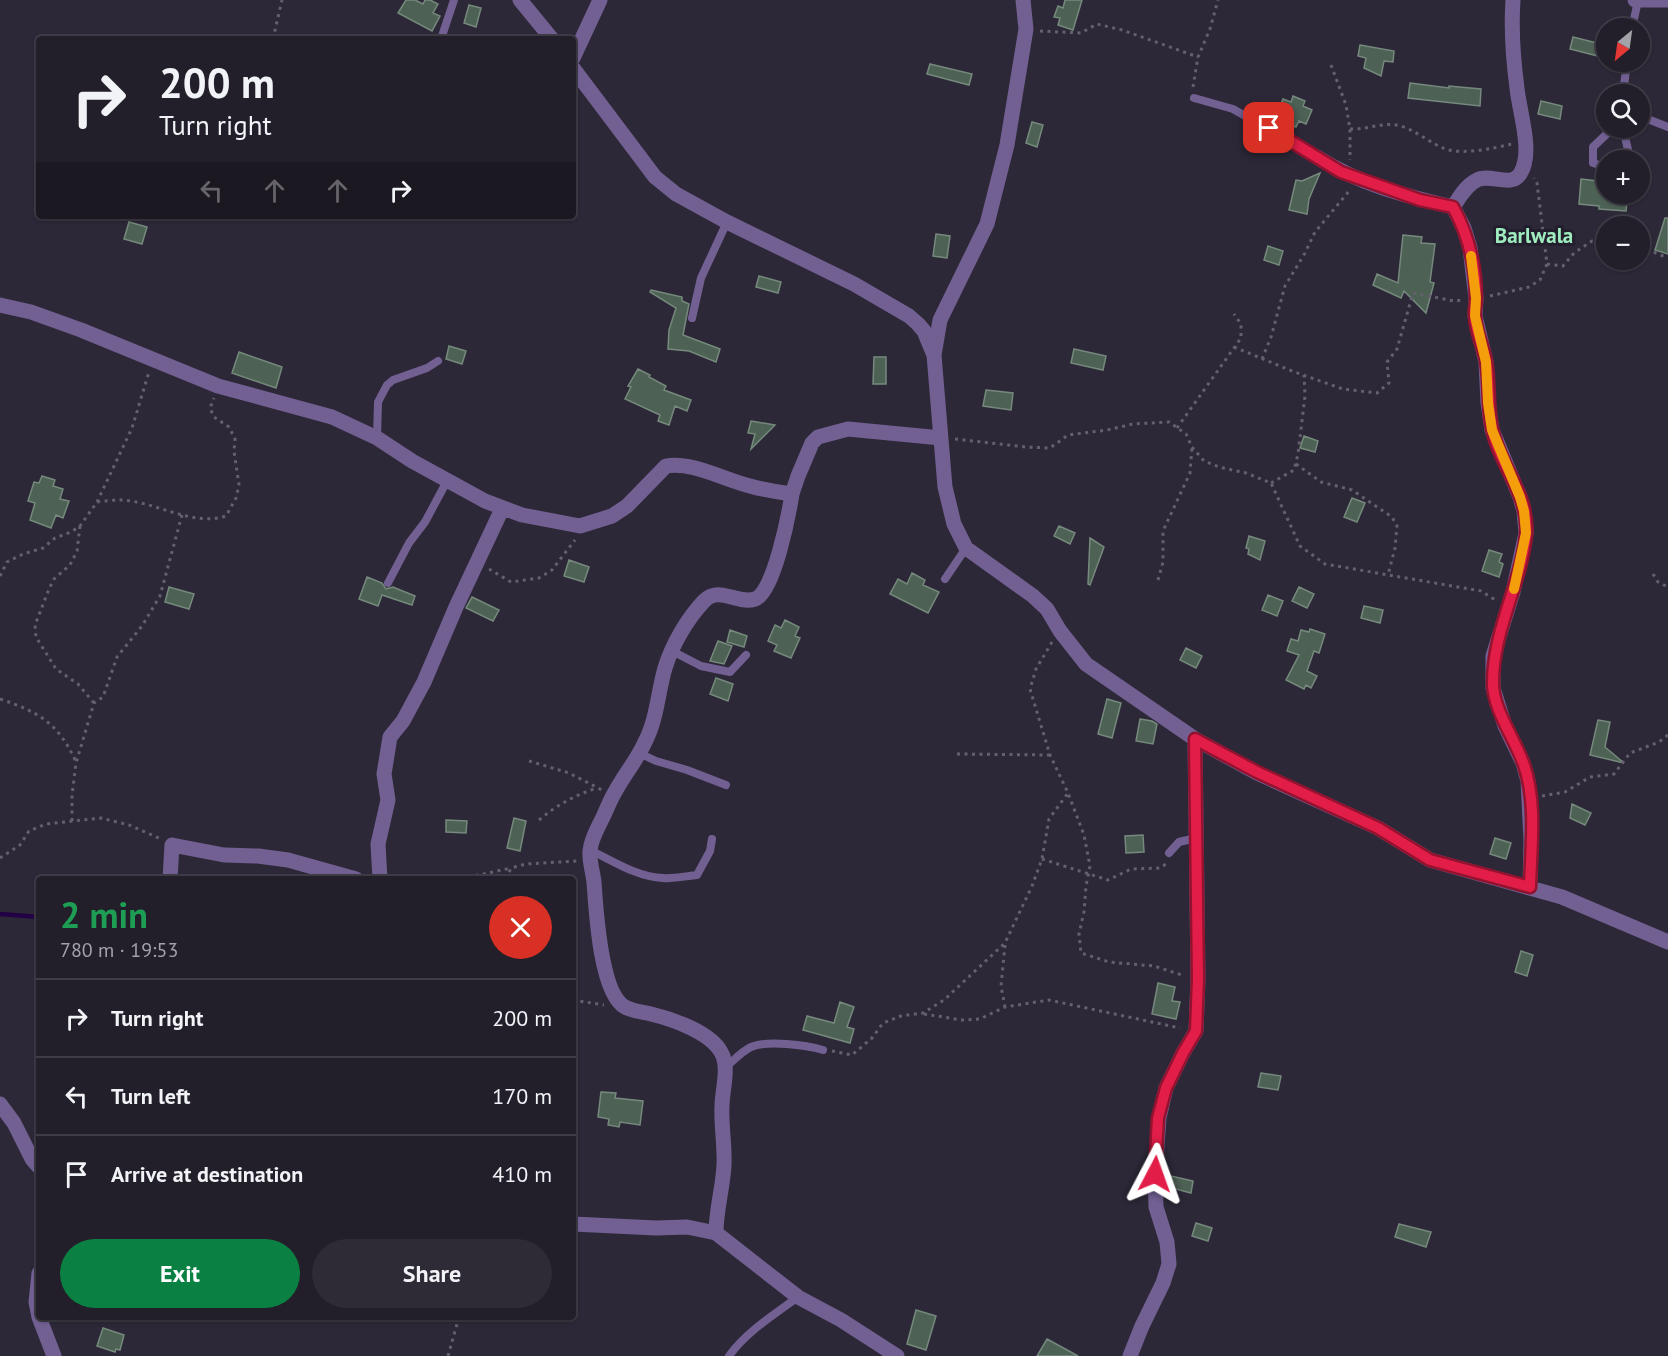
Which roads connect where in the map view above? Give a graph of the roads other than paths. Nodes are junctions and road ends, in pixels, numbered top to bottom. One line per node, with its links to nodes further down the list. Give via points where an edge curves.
1 (454, 0): 9 (lane)
2 (520, 0): 10 (street)
3 (600, 0): 11 (street)
4 (1023, 0): 23 (street, via 1026,29 1007,145 987,224 940,320)
5 (1513, 0): 19 (street, via 1511,23 1526,140 1525,161 1518,177 1511,180 1479,178)
6 (1637, 0): 7 (street); 8 (lane)
7 (1668, 0)
8 (1634, 18)
9 (442, 36)
10 (550, 36)
11 (576, 52)
12 (576, 72): 20 (street, via 655,177 676,194)
13 (1194, 98): 17 (lane, via 1233,109)
14 (1650, 120): 15 (lane)
15 (1668, 127)
16 (1602, 138): 18 (lane, via 1593,147)
17 (1317, 157): 19 (street, via 1357,179)
18 (1596, 165)
19 (1453, 207): 45 (street, via 1470,248 1475,316 1486,362 1492,430 1524,511 1526,533 1494,656 1493,688 1523,763 1530,798)
20 (728, 222): 22 (lane, via 701,278); 23 (street, via 854,284 909,316 924,331)
21 (0, 305): 25 (street, via 61,323 218,386 332,417)
22 (692, 318)
23 (934, 355): 26 (street)
24 (438, 361): 25 (lane, via 387,385 378,402)
25 (377, 438): 27 (street)
26 (941, 438): 28 (street, via 848,429 818,437); 30 (street, via 945,487 954,524)
27 (447, 482): 29 (street); 32 (lane)
28 (792, 494): 29 (street, via 750,487 674,464 661,469 627,506 612,516 580,526); 33 (street, via 784,538 760,596 747,600 711,595 694,613)
29 (502, 509): 44 (street, via 424,682 390,737 384,774 388,800 378,844)
30 (966, 548): 31 (lane); 35 (street, via 1047,609 1086,664)
31 (945, 579)
32 (388, 584)
33 (672, 651): 34 (lane, via 701,666 730,672); 36 (street, via 653,725)
34 (746, 655)
35 (1195, 739): 38 (street); 45 (street, via 1378,828 1430,860)
36 (639, 753): 37 (lane); 41 (street, via 593,837)
37 (726, 785)
38 (1196, 838): 40 (lane, via 1179,842); 58 (street, via 1196,1031 1166,1088 1158,1118 1156,1207 1169,1264)
39 (712, 839): 41 (lane, via 710,851 696,874 680,877 642,875)
40 (1169, 852)
41 (590, 854): 48 (street, via 603,969 618,1001 704,1036 721,1050)
42 (170, 876): 43 (street, via 172,845 224,855 288,860)
43 (345, 876)
44 (380, 876)
45 (1530, 887): 46 (street)
46 (1668, 942)
47 (823, 1050): 48 (lane, via 806,1045 752,1046)
48 (725, 1068): 52 (street, via 724,1165)
49 (0, 1104): 50 (street)
50 (36, 1164)
51 (576, 1224): 52 (street, via 687,1227)
52 (716, 1233): 53 (street)
53 (798, 1297): 56 (lane); 57 (street)
54 (40, 1320): 55 (street)
55 (54, 1356)
56 (729, 1356)
57 (897, 1356)
58 (1130, 1356)

